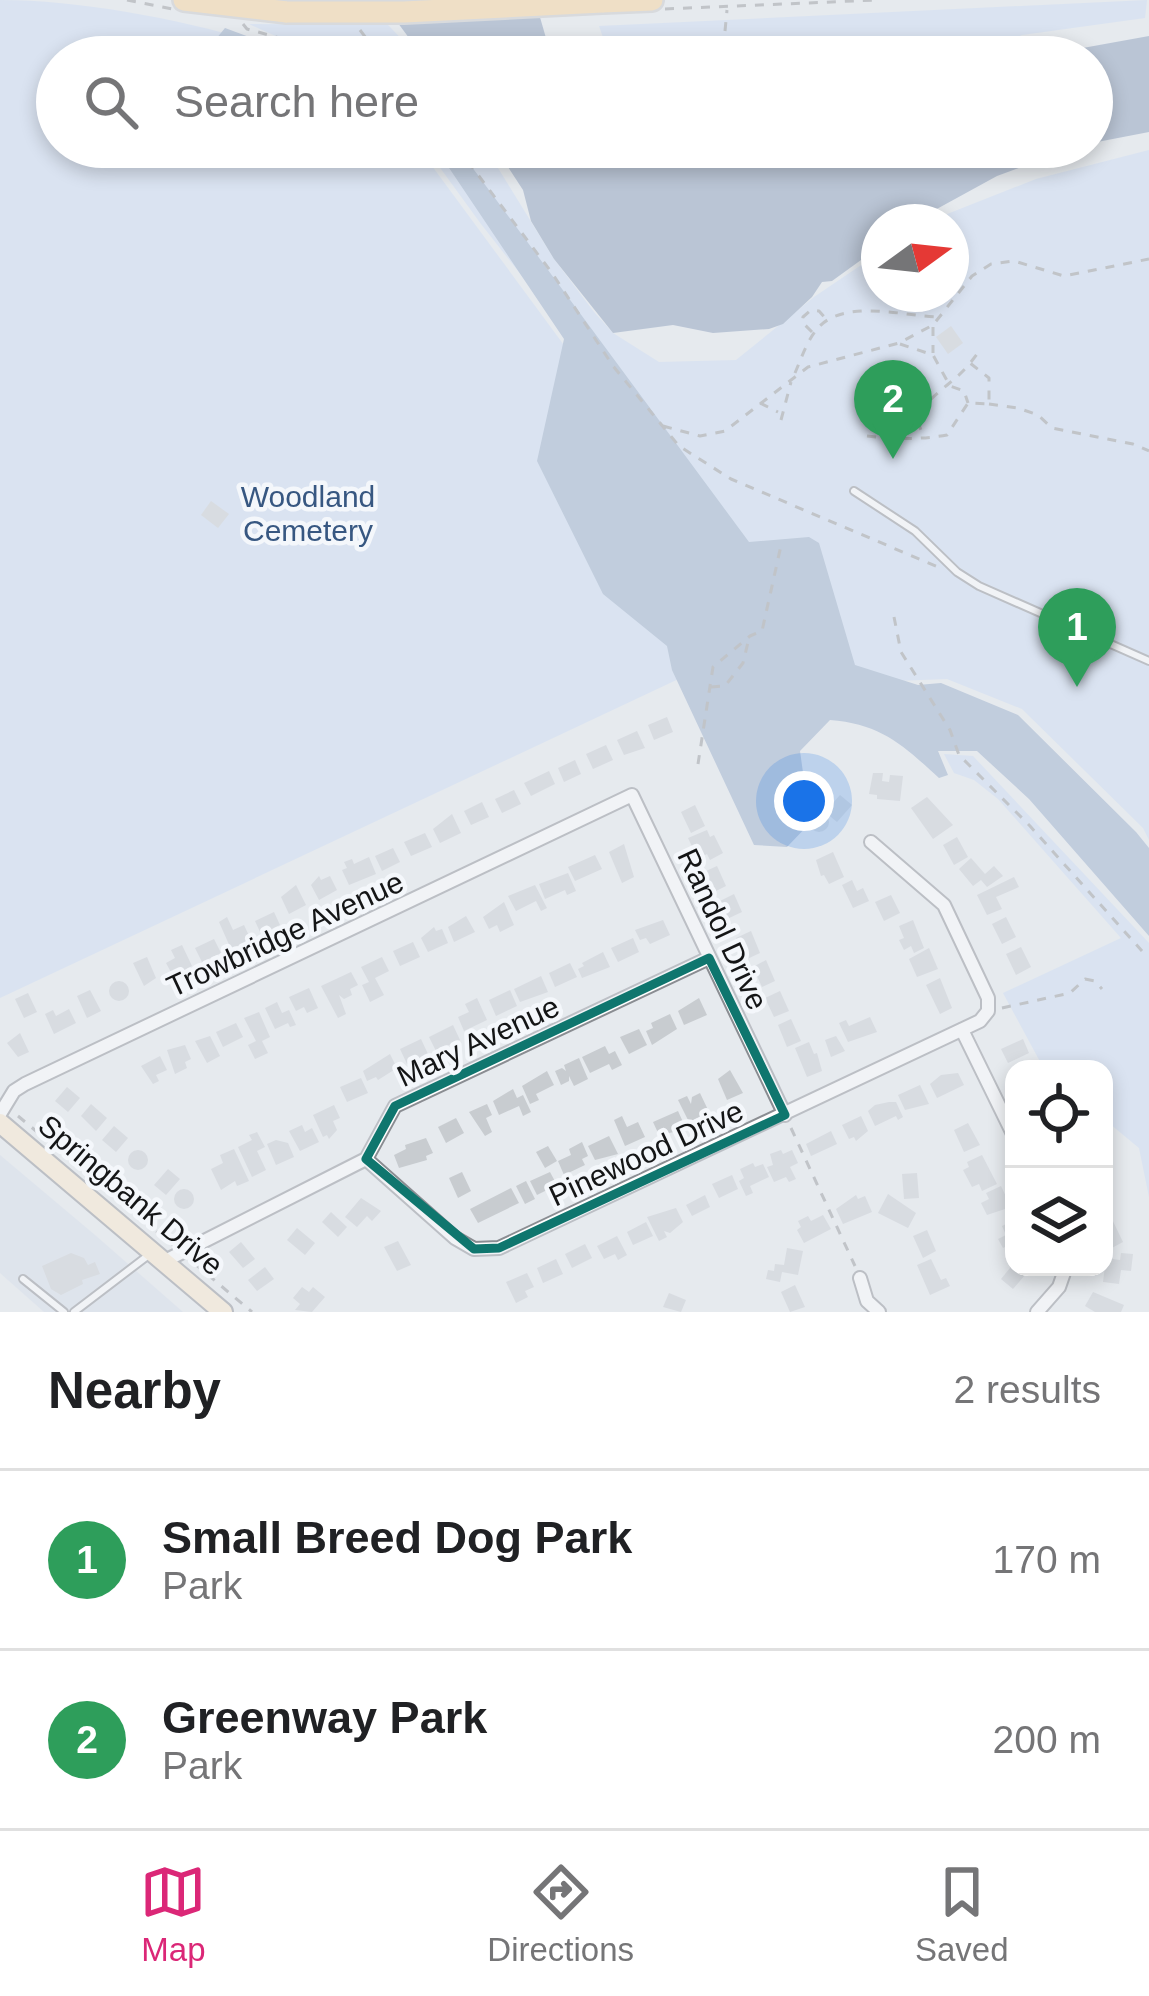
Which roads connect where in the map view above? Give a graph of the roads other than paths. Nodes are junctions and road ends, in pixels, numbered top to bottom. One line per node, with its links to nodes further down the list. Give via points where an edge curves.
1 (184, 0): 3 (main road, bridge, via 287,20)
2 (652, 0): 3 (main road)
3 (602, 2)
4 (854, 491): 5 (lane, via 916,532 957,572)
5 (1149, 661)
6 (601, 809): 8 (street, Randol Drive, via 632,795); 10 (street, Trowbridge Avenue, via 25,1084)
7 (871, 842): 9 (street, Pinewood Drive, via 944,904 988,998 980,1021)
8 (710, 958): 11 (street, Randol Drive); 14 (street, Mary Avenue, via 395,1106)
9 (962, 1030): 11 (street, Pinewood Drive); 12 (street)
10 (0, 1114)
11 (785, 1115): 14 (street, Pinewood Drive, via 499,1248 474,1249 455,1238)
12 (1005, 1118)
13 (9, 1120): 15 (main road, Springbank Drive)
14 (365, 1160): 15 (street)
15 (167, 1255): 20 (lane); 21 (main road, Springbank Drive)
16 (1063, 1276): 23 (street)
17 (860, 1278): 22 (street)
18 (23, 1279): 19 (lane)
19 (64, 1312)
20 (74, 1312)
21 (223, 1312)
22 (879, 1312)
23 (1037, 1312)

